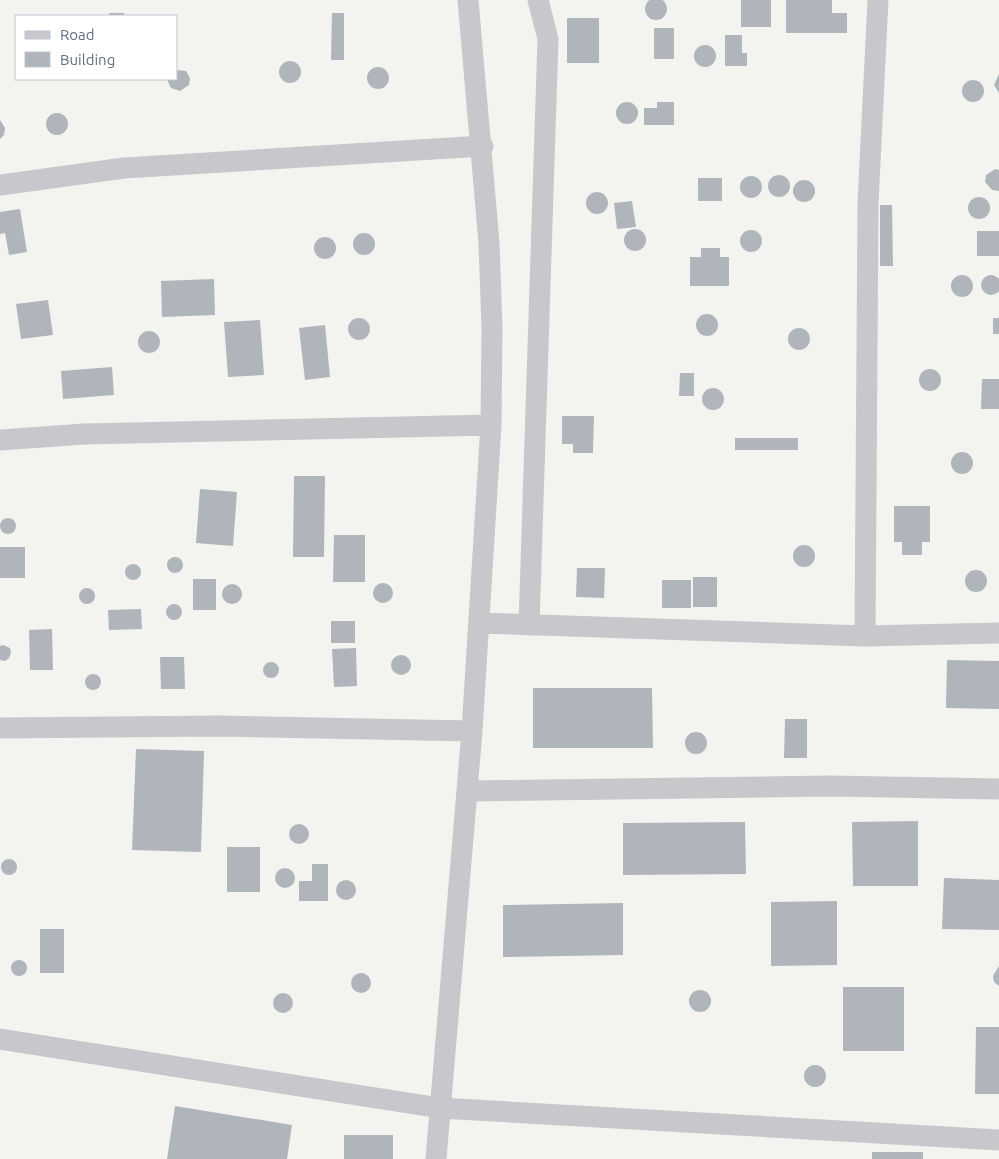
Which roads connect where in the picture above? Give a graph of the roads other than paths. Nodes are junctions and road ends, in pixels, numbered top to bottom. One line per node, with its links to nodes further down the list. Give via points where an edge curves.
1 (468, 0): 4 (street)
2 (538, 0): 9 (street, via 548,49)
3 (878, 0): 11 (street, via 868,204)
4 (482, 146): 5 (street, via 124,168); 6 (street, via 492,328)
5 (0, 185)
6 (491, 425): 7 (street, via 84,434); 8 (street)
7 (0, 440)
8 (480, 623): 9 (street); 13 (street)
9 (529, 624): 11 (street)
10 (999, 632): 11 (street)
11 (865, 636)
12 (0, 728): 13 (street, via 219,726)
13 (472, 731): 15 (street)
14 (999, 788): 15 (street, via 830,786)
15 (467, 791): 17 (street)
16 (0, 1039): 17 (street)
17 (440, 1108): 18 (street); 19 (street)
18 (999, 1140)
19 (436, 1159)

